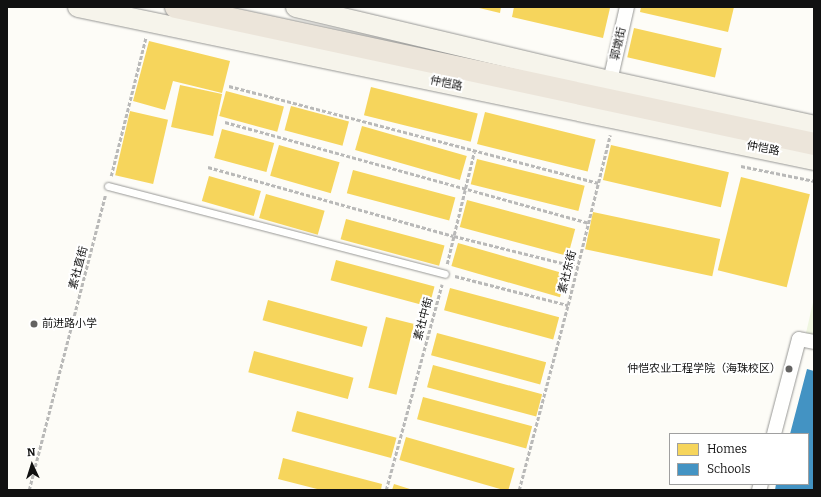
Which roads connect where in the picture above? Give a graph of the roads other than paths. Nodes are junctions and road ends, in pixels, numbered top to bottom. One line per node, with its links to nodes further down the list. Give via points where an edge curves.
1 (78, 7): 10 (main road, 仲恺路)
2 (176, 7): 6 (highway)
3 (221, 7): 6 (highway)
4 (296, 7): 7 (main road)
5 (627, 7): 7 (street, 郭墩街)
6 (314, 36): 9 (highway)
7 (610, 81): 8 (main road)
8 (814, 126)
9 (814, 144)
10 (814, 160)
11 (108, 186): 12 (lane)
12 (445, 274)
13 (814, 342): 14 (street, via 799,339)
14 (774, 433)

